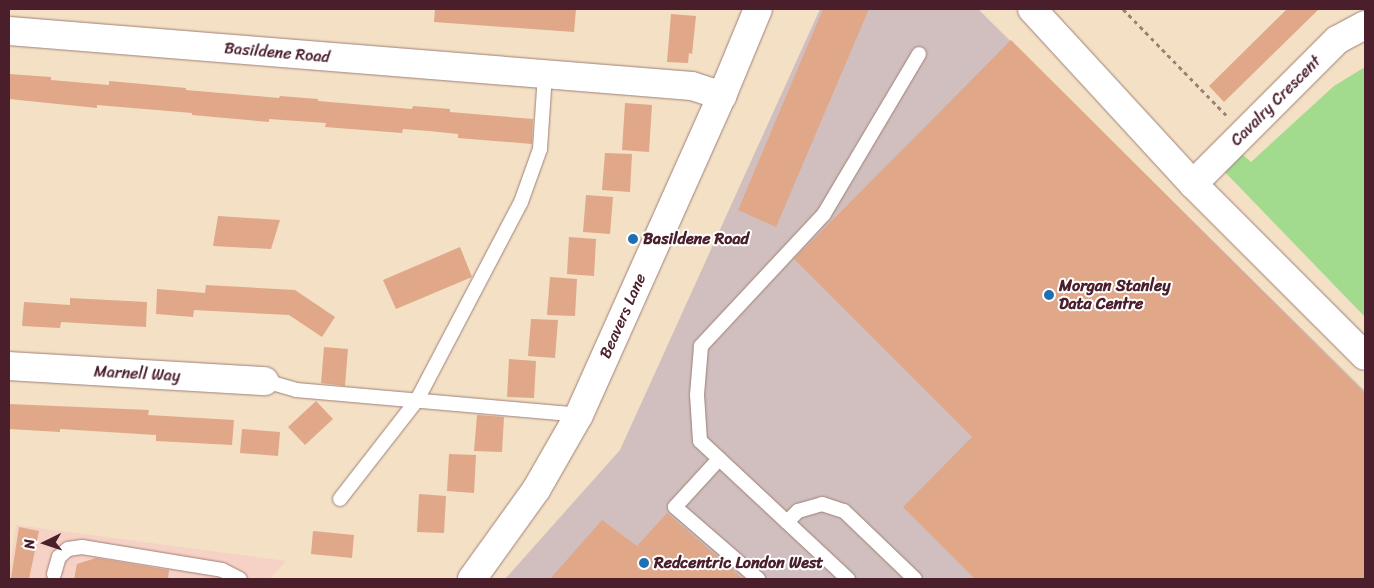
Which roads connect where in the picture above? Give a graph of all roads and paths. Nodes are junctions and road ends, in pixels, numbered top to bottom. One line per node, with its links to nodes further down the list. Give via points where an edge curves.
1 (758, 9): 8 (street, Beavers Lane)
2 (1123, 9): 9 (path)
3 (1041, 12): 10 (street)
4 (1365, 25): 10 (street, Cavalry Crescent, via 1337,40)
5 (9, 31): 7 (street, Basildene Road)
6 (919, 54): 16 (lane, via 824,214 701,346 697,395 700,441)
7 (545, 74): 8 (street, Basildene Road, via 692,86); 14 (lane, via 540,149 521,202)
8 (722, 96): 15 (street, Beavers Lane)
9 (1230, 119)
10 (1193, 184): 11 (street)
11 (1365, 356)
12 (9, 366): 13 (street, Marnell Way)
13 (265, 381): 14 (lane, via 296,390)
14 (417, 400): 15 (lane); 17 (lane)
15 (579, 415): 21 (street, Beavers Lane, via 536,490)
16 (719, 459): 18 (lane); 22 (lane, via 675,507)
17 (340, 499)
18 (787, 522): 23 (lane); 24 (lane, via 798,511 822,504 844,511)
19 (54, 574): 20 (lane, via 59,557 68,549 82,547 222,570)
20 (240, 579)
21 (472, 579)
22 (758, 579)
23 (848, 579)
24 (915, 579)

